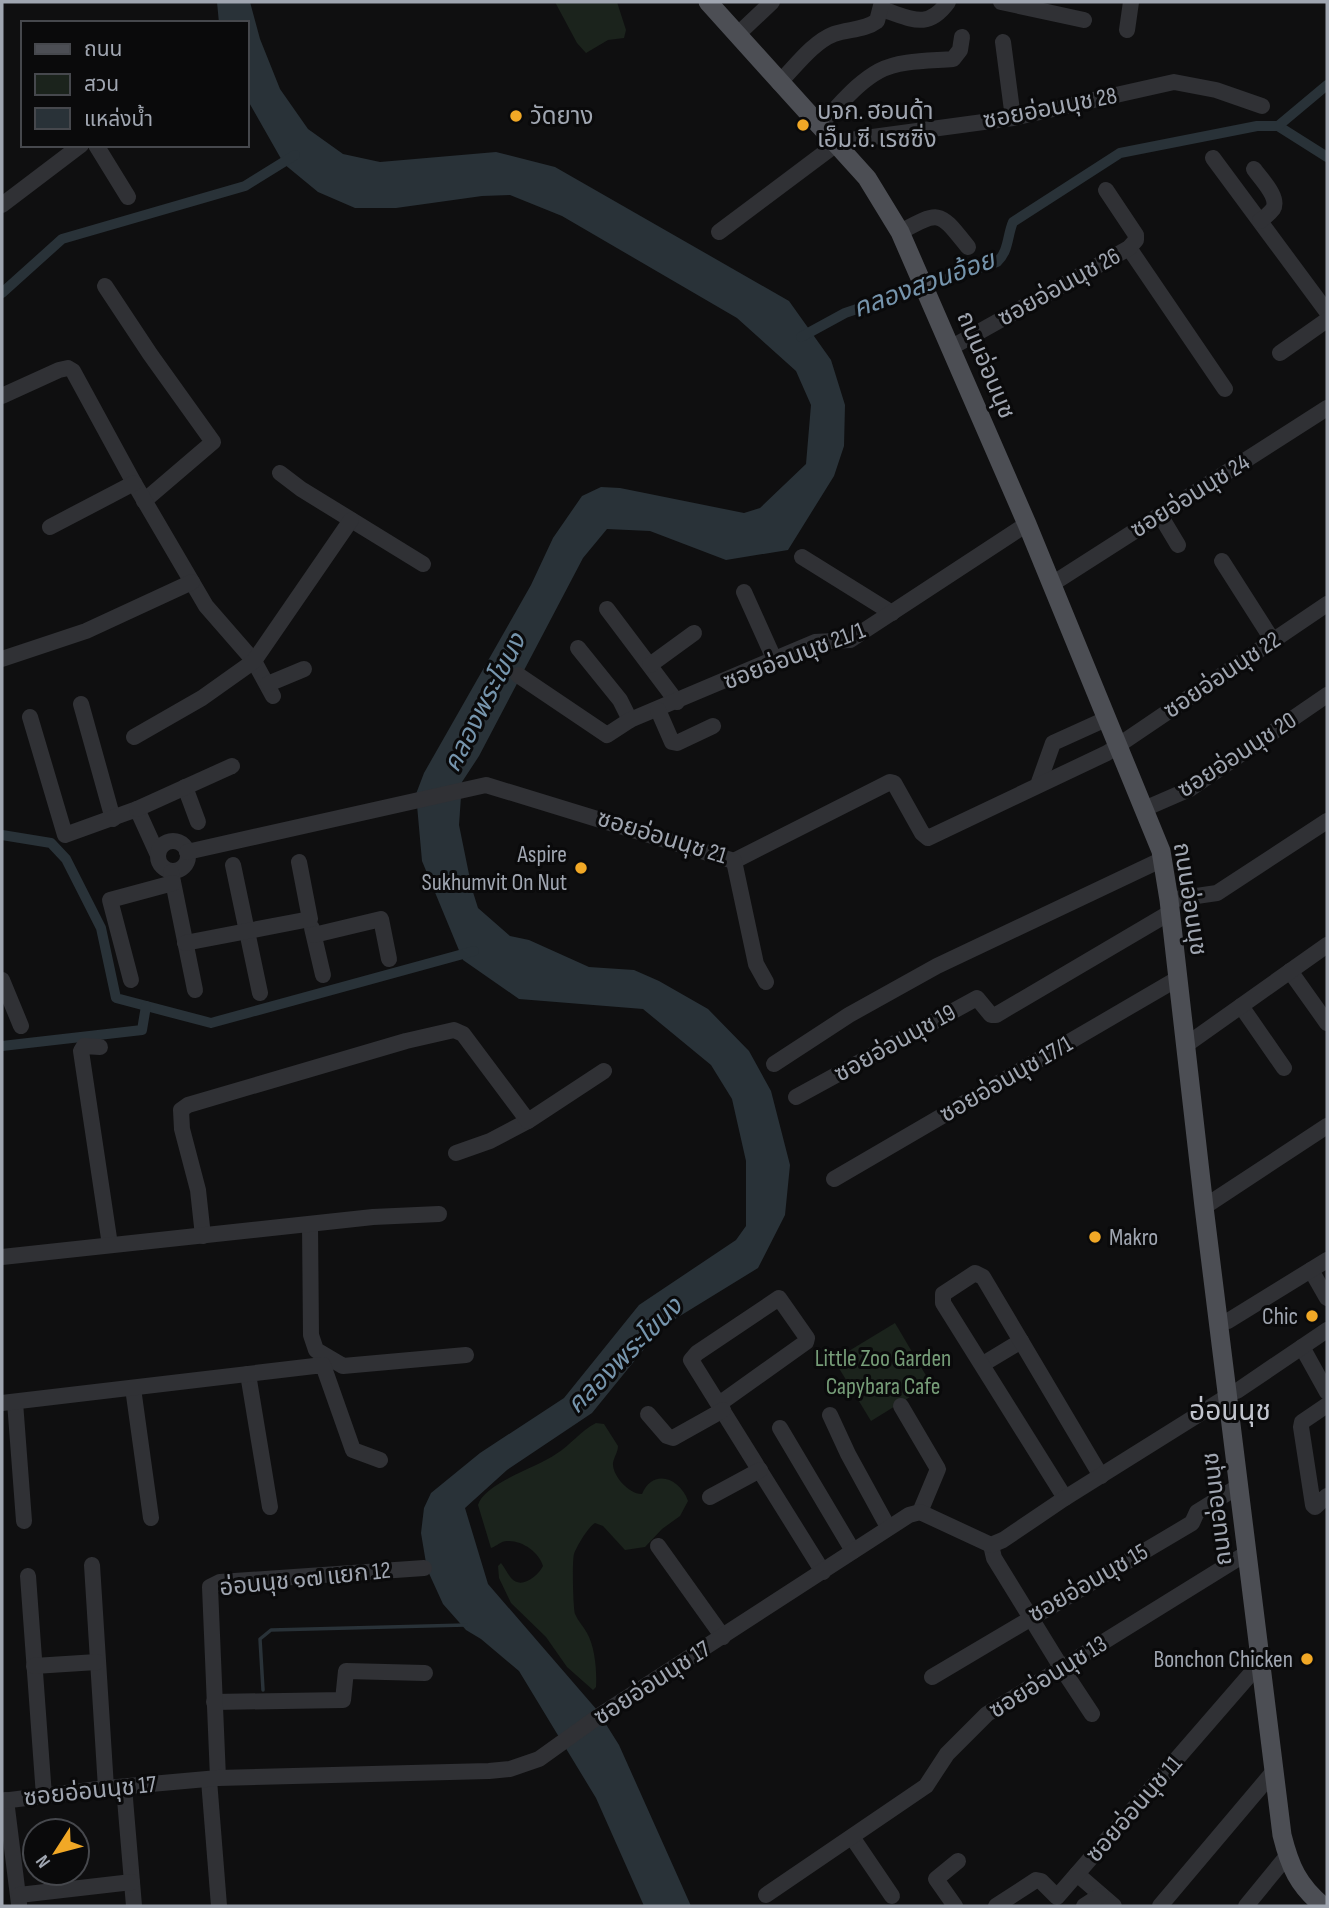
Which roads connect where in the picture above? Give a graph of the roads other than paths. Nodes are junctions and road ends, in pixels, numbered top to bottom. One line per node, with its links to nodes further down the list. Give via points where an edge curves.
1 (772, 2): 9 (street)
2 (948, 2): 6 (street, via 934,18 924,20)
3 (1001, 2): 7 (street)
4 (1131, 2): 8 (street)
5 (715, 3): 9 (main road, ถนนอ่อนนุช)
6 (882, 5): 12 (street, via 877,21 832,35)
7 (1084, 20)
8 (1127, 30)
9 (741, 31): 12 (main road, ถนนอ่อนนุช)
10 (962, 37): 15 (street, via 953,58 880,70)
11 (1003, 42): 14 (street)
12 (782, 80): 15 (main road, ถนนอ่อนนุช)
13 (1262, 106): 14 (street, ซอยอ่อนนุช 28, via 1174,82)
14 (1013, 118): 16 (street, ซอยอ่อนนุช 28)
15 (821, 123): 16 (main road, ถนนอ่อนนุช)
16 (839, 143): 25 (main road, ถนนอ่อนนุช); 26 (street)
17 (78, 147): 23 (street)
18 (97, 147): 22 (street)
19 (1213, 158): 24 (street)
20 (1254, 169): 24 (street, via 1275,203)
21 (1106, 190): 28 (street, via 1136,235)
22 (128, 197)
23 (2, 205)
24 (1260, 221): 30 (street)
25 (904, 230): 27 (street, via 939,216); 32 (main road, ถนนอ่อนนุช)
26 (719, 233)
27 (968, 247)
28 (1129, 248): 32 (street, ซอยอ่อนนุช 26); 34 (street)
29 (105, 286): 39 (street, via 213,442)
30 (1327, 312)
31 (1327, 320): 33 (street)
32 (956, 345): 42 (main road, ถนนอ่อนนุช); 49 (main road, ถนนอ่อนนุช)
33 (1280, 353)
34 (1225, 389)
35 (2, 396): 38 (street, via 59,370 71,370)
36 (1327, 408): 40 (street, ซอยอ่อนนุช 24)
37 (280, 473): 41 (street)
38 (134, 483): 39 (street); 43 (street)
39 (144, 501): 48 (street)
40 (1160, 515): 44 (street); 49 (street, ซอยอ่อนนุช 24)
41 (351, 520): 47 (street); 59 (street)
42 (1027, 524): 49 (main road, ถนนอ่อนนุช); 53 (street, ซอยอ่อนนุช 21/1)
43 (50, 527)
44 (1178, 545)
45 (802, 557): 53 (street)
46 (1222, 561): 55 (street)
47 (423, 565)
48 (192, 582): 57 (street, via 86,631); 59 (street, via 206,606)
49 (1056, 582): 68 (main road, ถนนอ่อนนุช); 72 (main road, ถนนอ่อนนุช)
50 (744, 592): 58 (street)
51 (1327, 604): 55 (street, ซอยอ่อนนุช 22)
52 (607, 609): 60 (street)
53 (892, 613): 58 (street, ซอยอ่อนนุช 21/1, via 850,639 815,642)
54 (694, 633): 60 (street)
55 (1273, 641): 72 (street, ซอยอ่อนนุช 22)
56 (578, 648): 69 (street, via 620,700)
57 (2, 659)
58 (775, 660): 64 (street, ซอยอ่อนนุช 21/1)
59 (254, 661): 61 (street, via 270,690); 71 (street)
60 (650, 666): 64 (street)
61 (304, 669)
62 (517, 675): 69 (street, ซอยอ่อนนุช 21/1, via 605,736)
63 (1327, 695): 76 (street, ซอยอ่อนนุช 20, via 1190,789)
64 (677, 702): 66 (street, ซอยอ่อนนุช 21/1)
65 (81, 704): 78 (street)
66 (658, 710): 69 (street, ซอยอ่อนนุช 21/1); 70 (street, via 672,742)
67 (30, 717): 78 (street, via 65,835)
68 (1106, 719): 72 (main road, ถนนอ่อนนุช); 74 (street, via 1053,743)
69 (630, 720)
70 (713, 726)
71 (134, 737)
72 (1122, 744): 74 (street, ซอยอ่อนนุช 21); 76 (main road, ถนนอ่อนนุช)
73 (232, 766): 75 (street)
74 (1038, 785): 84 (street, ซอยอ่อนนุช 21, via 928,838 891,782)
75 (185, 787): 77 (street); 80 (street)
76 (1148, 808): 83 (main road, ถนนอ่อนนุช); 88 (main road, ถนนอ่อนนุช, via 1171,856)
77 (137, 809): 78 (street); 82 (street)
78 (113, 819)
79 (1327, 821): 88 (street, via 1217,893)
80 (198, 822)
81 (187, 852): 82 (street, via 172,841); 84 (street, ซอยอ่อนนุช 21, via 486,785); 87 (street, via 184,866)
82 (157, 853): 87 (street, via 159,864)
83 (1163, 859): 88 (main road, ถนนอ่อนนุช); 108 (street, via 937,966)
84 (734, 861): 100 (street, via 757,964)
85 (299, 862): 89 (street)
86 (233, 865): 90 (street)
87 (172, 877): 92 (street); 99 (street, via 110,900)
88 (1172, 903): 97 (main road, ถนนอ่อนนุช); 106 (main road, ถนนอ่อนนุช); 111 (street, ซอยอ่อนนุช 19, via 996,1015 977,998)
89 (310, 919): 90 (street); 91 (street)
90 (246, 931): 92 (street); 102 (street)
91 (314, 935): 94 (street, via 381,919); 96 (street)
92 (186, 943): 101 (street)
93 (1327, 945): 95 (street)
94 (388, 958)
95 (1290, 971): 103 (street); 104 (street)
96 (323, 975)
97 (1177, 979): 106 (main road, ถนนอ่อนนุช); 115 (street, ซอยอ่อนนุช 17/1)
98 (2, 980): 105 (street)
99 (131, 980)
100 (766, 982)
101 (195, 990)
102 (260, 993)
103 (1241, 1006): 106 (street); 109 (street)
104 (1327, 1023)
105 (21, 1026)
106 (1190, 1042): 116 (main road, ถนนอ่อนนุช)
107 (100, 1047): 120 (street, via 86,1046 82,1051)
108 (774, 1064)
109 (1284, 1068)
110 (604, 1072): 112 (street)
111 (796, 1097)
112 (528, 1121): 114 (street); 119 (street, via 457,1030 195,1103 180,1112)
113 (1327, 1126): 116 (street)
114 (456, 1153)
115 (834, 1179)
116 (1208, 1204): 125 (main road, ถนนอ่อนนุช)
117 (439, 1214): 118 (street)
118 (310, 1224): 119 (street); 129 (street, via 311,1335 321,1354 343,1366)
119 (203, 1236): 120 (street)
120 (110, 1245): 121 (street)
121 (2, 1257)
122 (1327, 1260): 123 (street)
123 (1311, 1270): 124 (street); 125 (street)
124 (1327, 1298)
125 (1223, 1324): 134 (main road, ถนนอ่อนนุช)
126 (1327, 1330): 128 (street)
127 (1021, 1341): 130 (street); 130 (street, via 983,1277 975,1273 942,1296); 144 (street)
128 (1302, 1347): 133 (street); 134 (street)
129 (466, 1356)
130 (983, 1364): 148 (street)
131 (248, 1374): 132 (street); 142 (street, via 323,1365 353,1450); 149 (street)
132 (133, 1388): 135 (street); 151 (street)
133 (1327, 1392)
134 (1232, 1394): 144 (street); 145 (main road, ถนนอ่อนนุช); 186 (main road, ถนนอ่อนนุช, via 1291,1833 1307,1878)
135 (8, 1403): 152 (street)
136 (1327, 1405): 146 (street, via 1301,1427 1313,1505)
137 (901, 1406): 150 (street, via 938,1469)
138 (721, 1407): 138 (street, via 692,1357 779,1298 807,1342); 139 (street, via 673,1438); 143 (street)
139 (648, 1414)
140 (830, 1415): 153 (street)
141 (780, 1428): 156 (street)
142 (380, 1461)
143 (760, 1470): 147 (street); 160 (street)
144 (1101, 1476): 148 (street)
145 (1239, 1486): 157 (main road, ถนนอ่อนนุช); 162 (street, ซอยอ่อนนุช 15, via 1196,1512 1192,1523)
146 (1327, 1496)
147 (710, 1497)
148 (1065, 1498): 154 (street)
149 (270, 1507)
150 (920, 1512): 153 (street, ซอยอ่อนนุช 17); 154 (street)
151 (151, 1518)
152 (24, 1521)
153 (888, 1527): 156 (street, ซอยอ่อนนุช 17)
154 (991, 1545): 162 (street, via 994,1558)
155 (658, 1546): 163 (street)
156 (853, 1551): 160 (street, ซอยอ่อนนุช 17)
157 (1247, 1553): 165 (main road, ถนนอ่อนนุช); 167 (street, ซอยอ่อนนุช 13)
158 (92, 1565): 164 (street)
159 (424, 1568): 170 (street, อ่อนนุช ๑๗ แยก 12, via 212,1585)
160 (823, 1572): 163 (street, ซอยอ่อนนุช 17)
161 (28, 1576): 166 (street)
162 (1031, 1616): 167 (street); 169 (street, ซอยอ่อนนุช 15)
163 (723, 1637): 173 (street, ซอยอ่อนนุช 17, via 539,1759 510,1769)
164 (97, 1662): 166 (street); 175 (street)
165 (1261, 1663): 172 (main road, ถนนอ่อนนุช); 181 (street, ซอยอ่อนนุช 11)
166 (34, 1666): 176 (street)
167 (1061, 1667): 171 (street); 178 (street, ซอยอ่อนนุช 13, via 986,1714 947,1754 926,1786)
168 (425, 1673): 170 (street, via 346,1671 343,1700)
169 (932, 1677)
170 (214, 1702): 173 (street, อ่อนนุช ๑๗ แยก 12)
171 (1093, 1714)
172 (1274, 1771): 179 (main road, ถนนอ่อนนุช); 194 (street)
173 (214, 1779): 174 (street, ซอยอ่อนนุช 17); 189 (street, อ่อนนุช ๑๗ แยก 12)
174 (124, 1787): 175 (street, ซอยอ่อนนุช 17); 182 (street)
175 (106, 1788): 176 (street, ซอยอ่อนนุช 17)
176 (44, 1796): 177 (street, ซอยอ่อนนุช 17)
177 (4, 1800): 187 (street)
178 (852, 1837): 183 (street, ซอยอ่อนนุช 13); 185 (street)
179 (1287, 1856): 195 (street); 196 (main road, ถนนอ่อนนุช, via 1300,1883)
180 (958, 1861): 190 (street, via 936,1879)
181 (1077, 1874): 184 (street); 191 (street, ซอยอ่อนนุช 11, via 1057,1897 1036,1881)
182 (132, 1882): 187 (street); 188 (street)
183 (766, 1895)
184 (1101, 1895): 192 (street); 193 (street)
185 (892, 1896)
186 (1327, 1899)
187 (19, 1901)
188 (134, 1906)
189 (219, 1906)
190 (955, 1906)
191 (996, 1906)
192 (1084, 1906)
193 (1114, 1906)
194 (1160, 1906)
195 (1246, 1906)
196 (1323, 1906)

